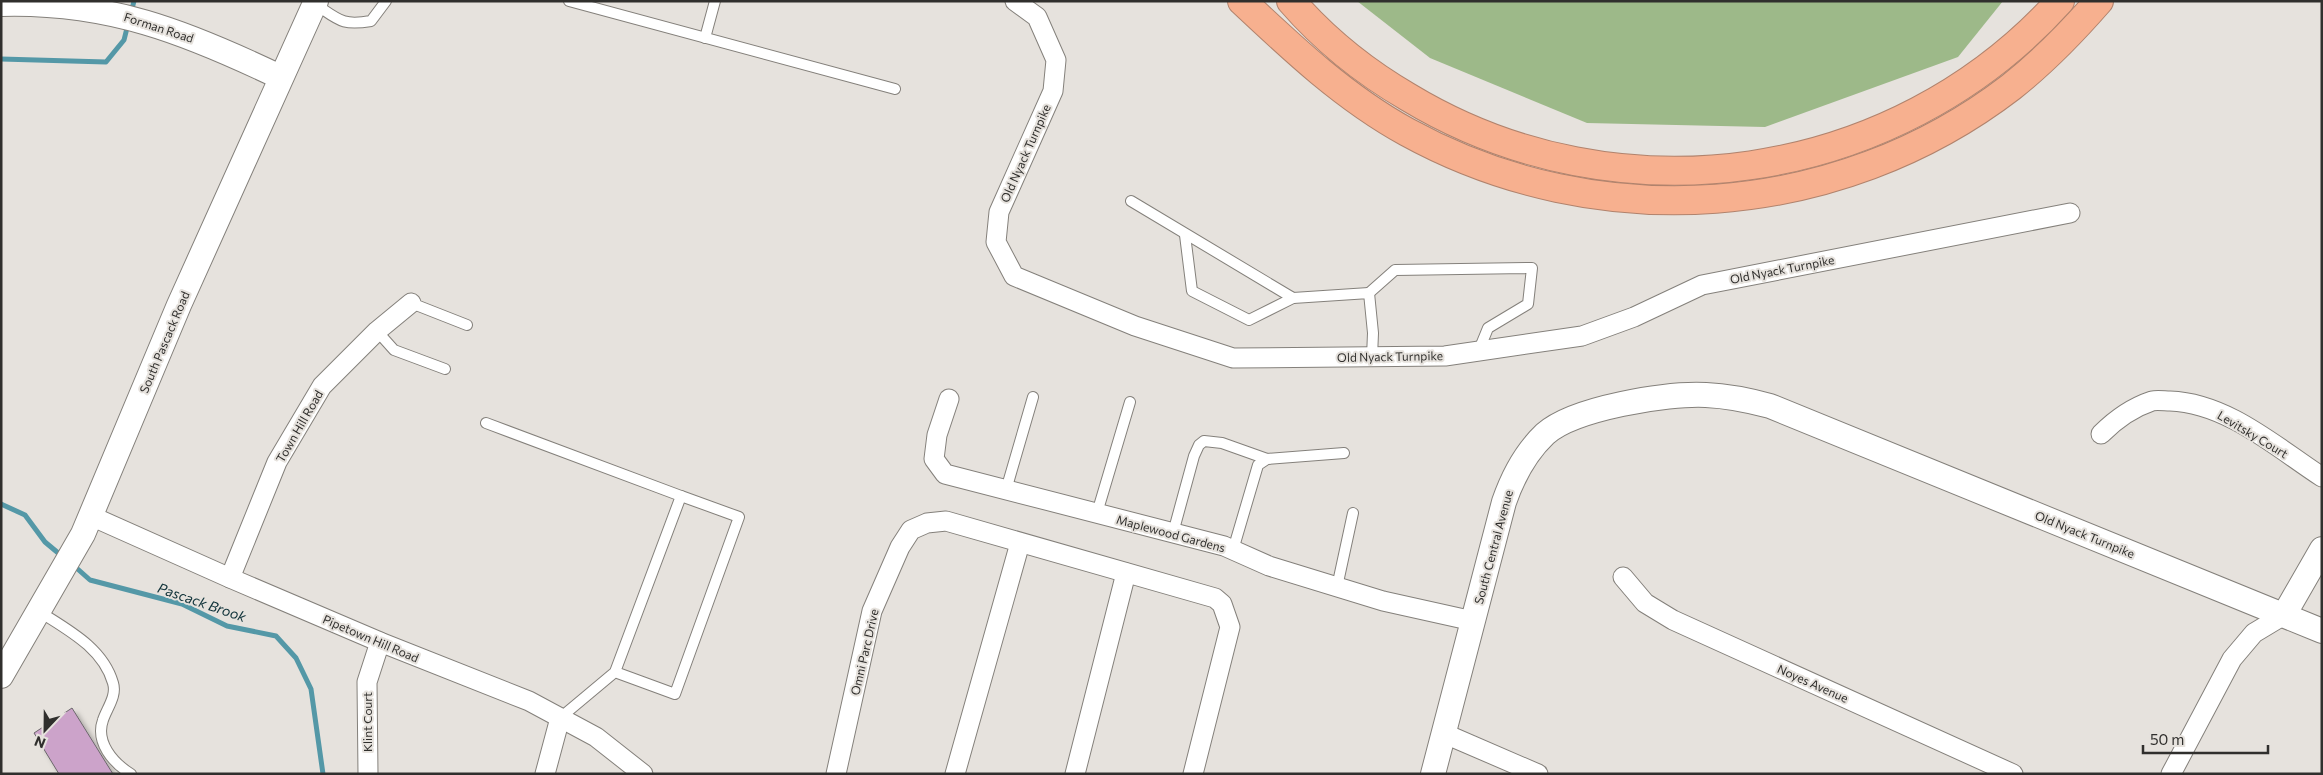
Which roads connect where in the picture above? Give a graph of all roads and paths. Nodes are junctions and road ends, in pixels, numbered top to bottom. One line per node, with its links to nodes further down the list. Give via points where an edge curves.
1 (386, 1): 9 (lane, via 371,21 353,24 343,23)
2 (569, 1): 11 (lane)
3 (715, 1): 11 (lane)
4 (1015, 1): 23 (street, Old Nyack Turnpike, via 1038,17 1056,60 1053,91 999,212 996,242 1014,276 1135,326 1233,358)
5 (1242, 1): 8 (highway, via 1346,92 1433,146 1489,169 1548,187 1610,198 1669,202 1731,199 1790,189 1850,172 1907,150 1961,121 2012,86 2057,46)
6 (1291, 1): 7 (highway, via 1332,42 1370,73 1463,126 1557,158 1613,168 1670,171 1727,169 1770,162 1813,153 1869,134 1921,110 1970,79 2016,44)
7 (2060, 1)
8 (2099, 1)
9 (315, 3): 12 (street, South Pascack Road)
10 (1, 4): 12 (street, Forman Road, via 55,5 141,20 199,40)
11 (705, 38): 13 (lane)
12 (280, 77): 38 (street, South Pascack Road, via 182,296)
13 (895, 89)
14 (1131, 201): 16 (lane)
15 (2070, 213): 22 (street, Old Nyack Turnpike, via 1702,285 1634,317 1582,336)
16 (1185, 235): 18 (lane); 18 (lane, via 1192,292 1249,320)
17 (1369, 293): 18 (lane); 22 (lane, via 1394,270 1532,268 1528,304 1488,328); 23 (lane)
18 (1293, 298)
19 (411, 303): 20 (lane); 21 (street, Town Hill Road)
20 (467, 325)
21 (377, 332): 24 (lane, via 394,350); 45 (street, Town Hill Road, via 322,386 278,462)
22 (1479, 350): 23 (street, Old Nyack Turnpike, via 1445,356)
23 (1372, 357)
24 (445, 369)
25 (1033, 397): 34 (lane)
26 (1735, 397): 48 (street, Old Nyack Turnpike, via 1770,406); 49 (street, South Central Avenue, via 1703,395 1610,407 1571,418 1546,433 1526,455 1512,478)
27 (949, 399): 34 (street, Maplewood Gardens, via 934,459 945,474)
28 (1130, 402): 37 (lane)
29 (486, 423): 35 (lane)
30 (2101, 434): 33 (street, Levitsky Court, via 2123,414 2153,401 2184,402 2214,410 2246,427)
31 (1344, 453): 32 (lane)
32 (1267, 460): 39 (lane, via 1222,443 1204,441 1194,456); 42 (lane, via 1258,465)
33 (2322, 477)
34 (1006, 490): 37 (street, Maplewood Gardens)
35 (681, 496): 52 (lane); 52 (lane, via 739,517 675,694)
36 (1353, 513): 46 (lane)
37 (1097, 514): 39 (street, Maplewood Gardens)
38 (91, 516): 45 (street, Pipetown Hill Road); 47 (street, South Pascack Road)
39 (1173, 533): 42 (street, Maplewood Gardens)
40 (1020, 543): 43 (street, Omni Parc Drive); 60 (street, Omni Parc Drive, via 946,521 927,523 911,530 900,547 872,611); 61 (street)
41 (2322, 549): 48 (street)
42 (1233, 550): 46 (street, Maplewood Gardens, via 1269,566)
43 (1126, 573): 62 (street); 63 (street, Omni Parc Drive, via 1215,598 1228,617 1230,627)
44 (1623, 577): 66 (street, Noyes Avenue, via 1645,603 1673,620)
45 (230, 578): 51 (street, Pipetown Hill Road)
46 (1337, 587): 49 (street, Maplewood Gardens)
47 (40, 612): 53 (street, South Pascack Road); 56 (lane, via 79,637 100,657 114,684 112,700 102,721 102,734 108,754 119,767)
48 (2284, 615): 50 (street, Old Nyack Turnpike); 67 (street, via 2254,633 2232,659)
49 (1473, 621): 55 (street, South Central Avenue)
50 (2322, 631)
51 (380, 642): 54 (street, Pipetown Hill Road, via 529,701); 57 (street, Klint Court, via 367,682)
52 (615, 672): 54 (lane)
53 (1, 676)
54 (560, 718): 58 (street); 59 (street, Pipetown Hill Road, via 596,737)
55 (1444, 733): 64 (street, South Central Avenue); 65 (street)
56 (131, 774)
57 (368, 774)
58 (545, 774)
59 (643, 774)
60 (836, 774)
61 (955, 774)
62 (1075, 774)
63 (1193, 774)
64 (1433, 774)
65 (1538, 774)
66 (2014, 774)
67 (2170, 774)

